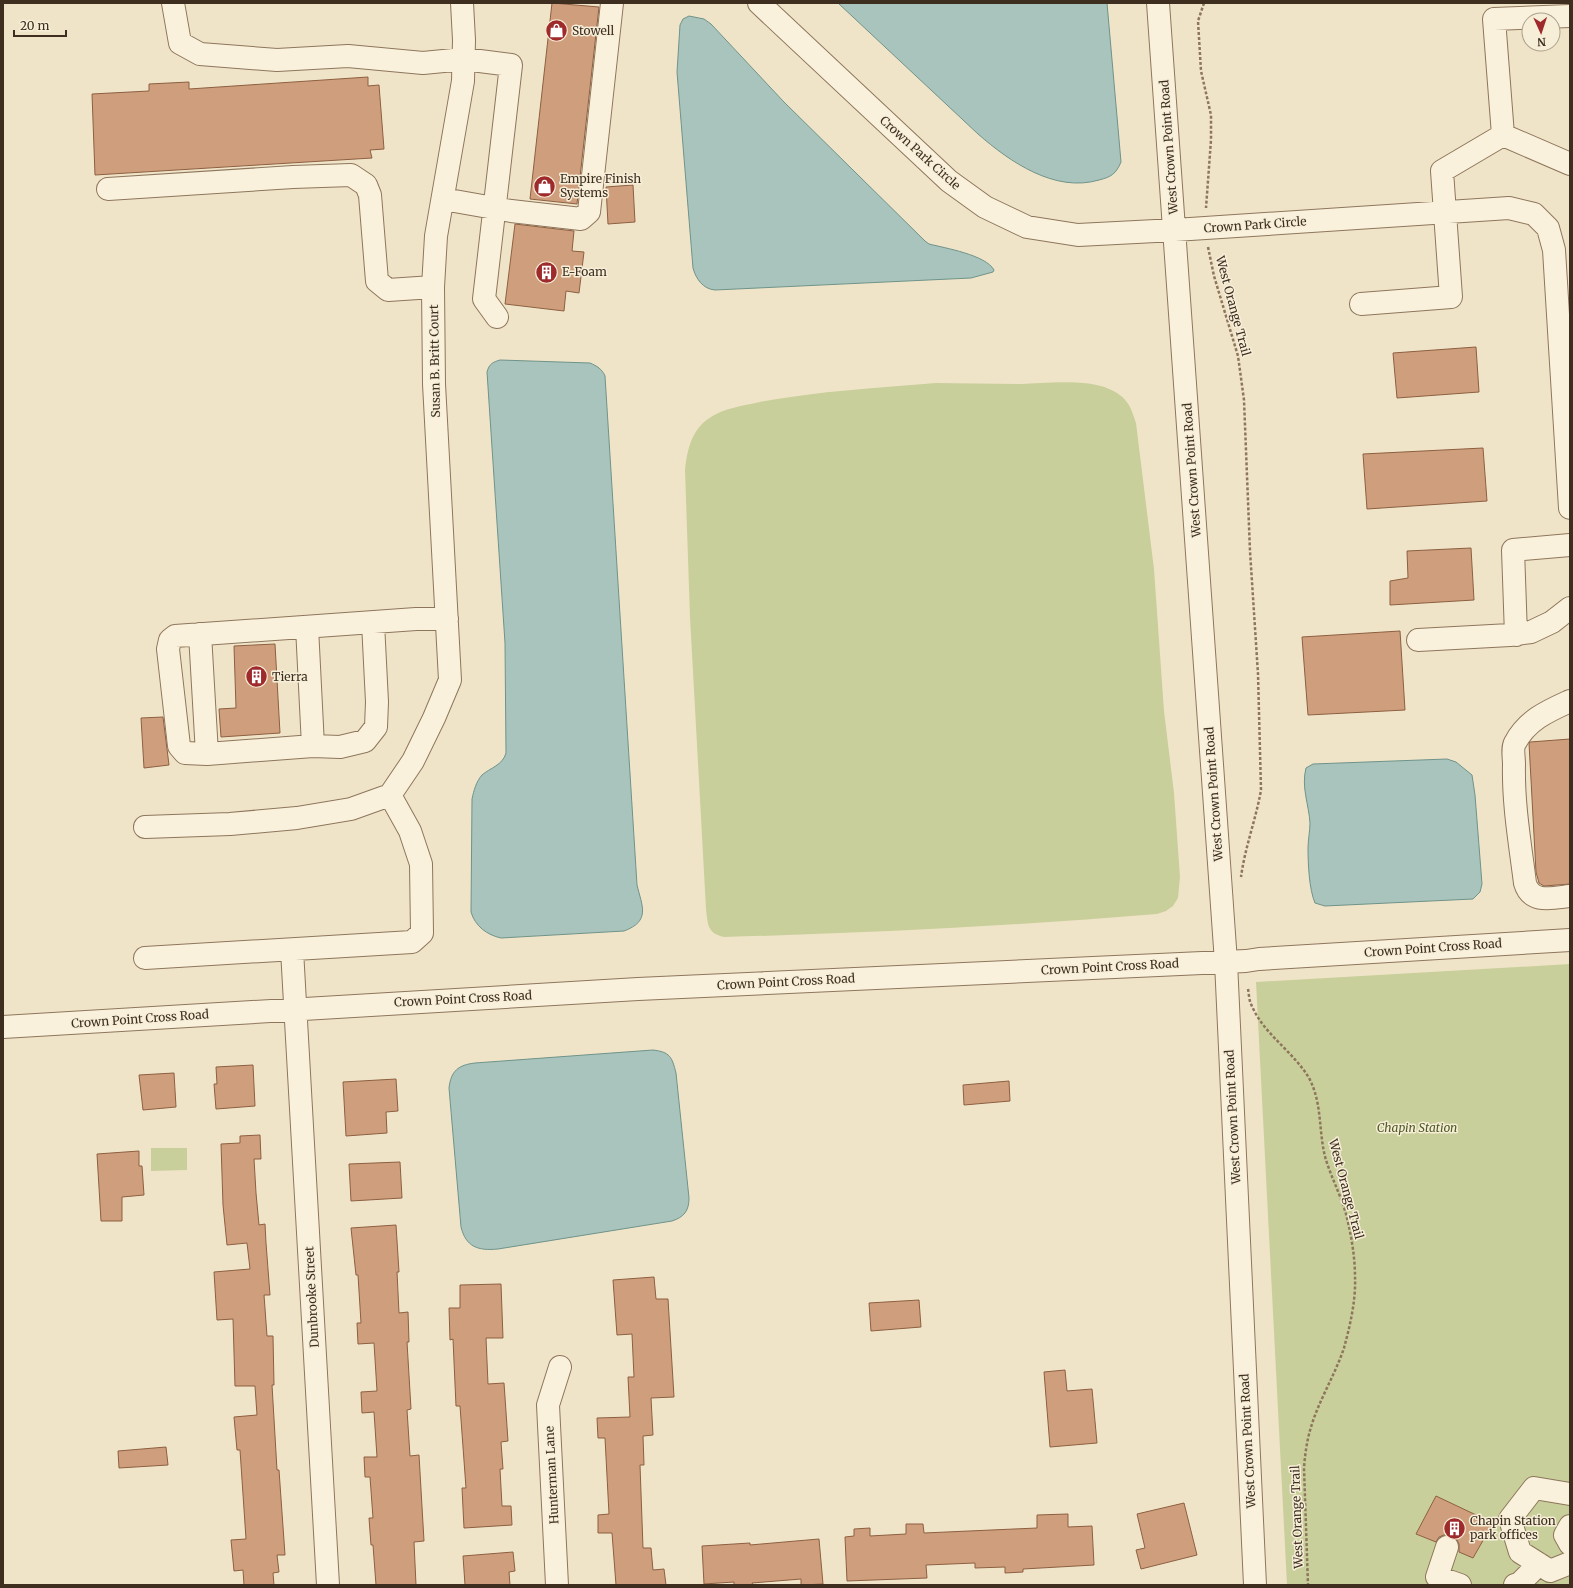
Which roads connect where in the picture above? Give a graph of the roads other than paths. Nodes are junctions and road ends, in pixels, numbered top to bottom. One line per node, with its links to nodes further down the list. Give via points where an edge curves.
1 (173, 3): 7 (street, via 180,42 200,54 277,60 348,56 423,63)
2 (462, 3): 7 (street, Susan B. Britt Court)
3 (612, 3): 12 (street, via 589,212 581,219)
4 (759, 3): 14 (street, Crown Park Circle, via 949,181 985,207 1028,227 1078,235)
5 (1158, 3): 14 (street, West Crown Point Road)
6 (1570, 16): 8 (street, via 1494,19)
7 (464, 59): 11 (street, Susan B. Britt Court, via 463,81); 12 (street, via 511,65)
8 (1503, 135): 9 (street); 13 (street, via 1442,171)
9 (1570, 164)
10 (108, 189): 15 (street, via 351,175 366,185 370,195 377,280 388,290)
11 (443, 199): 12 (street); 15 (street, Susan B. Britt Court, via 436,236)
12 (495, 208): 17 (street, via 484,299)
13 (1445, 212): 14 (street, Crown Park Circle); 16 (street, via 1451,297); 18 (street, Crown Park Circle, via 1509,208 1534,214 1548,228 1554,250)
14 (1175, 230): 37 (street, West Crown Point Road)
15 (433, 286): 22 (street, Susan B. Britt Court, via 434,384)
16 (1361, 304)
17 (497, 317)
18 (1568, 444): 19 (street, Crown Park Circle)
19 (1570, 508)
20 (1570, 544): 26 (street, via 1513,550)
21 (1570, 608): 26 (street, via 1545,626)
22 (447, 619): 23 (street); 31 (street, Susan B. Britt Court, via 450,680 413,761)
23 (373, 623): 24 (street); 29 (street, via 376,728 365,741 340,747)
24 (307, 627): 25 (street); 29 (street)
25 (200, 634): 30 (street); 30 (street, via 175,636 170,640 168,649 179,746 185,753)
26 (1516, 635): 27 (street)
27 (1418, 640)
28 (1570, 701): 33 (street, via 1532,721 1514,744 1514,789 1527,891 1540,898)
29 (313, 746): 30 (street)
30 (207, 754)
31 (390, 795): 32 (street, via 351,809 297,818 230,824); 35 (street, via 410,831 420,864 422,933 412,942)
32 (146, 827)
33 (1570, 896)
34 (1570, 940): 37 (street, Crown Point Cross Road)
35 (292, 950): 36 (street); 38 (street, Dunbrooke Street)
36 (145, 958)
37 (1226, 962): 38 (street, Crown Point Cross Road, via 638,989); 49 (street, West Crown Point Road)
38 (296, 1009): 39 (street, Crown Point Cross Road); 47 (street, Dunbrooke Street)
39 (3, 1027)
40 (560, 1367): 48 (street, Hunterman Lane, via 548,1405)
41 (1570, 1494): 46 (street, via 1534,1488 1510,1519 1520,1552)
42 (1570, 1526): 43 (street, via 1564,1535)
43 (1570, 1544)
44 (1447, 1547): 50 (street, via 1437,1577)
45 (1570, 1563): 46 (street, via 1550,1571)
46 (1539, 1564): 51 (street)
47 (328, 1585)
48 (558, 1585)
49 (1255, 1585)
50 (1460, 1585)
51 (1515, 1585)

